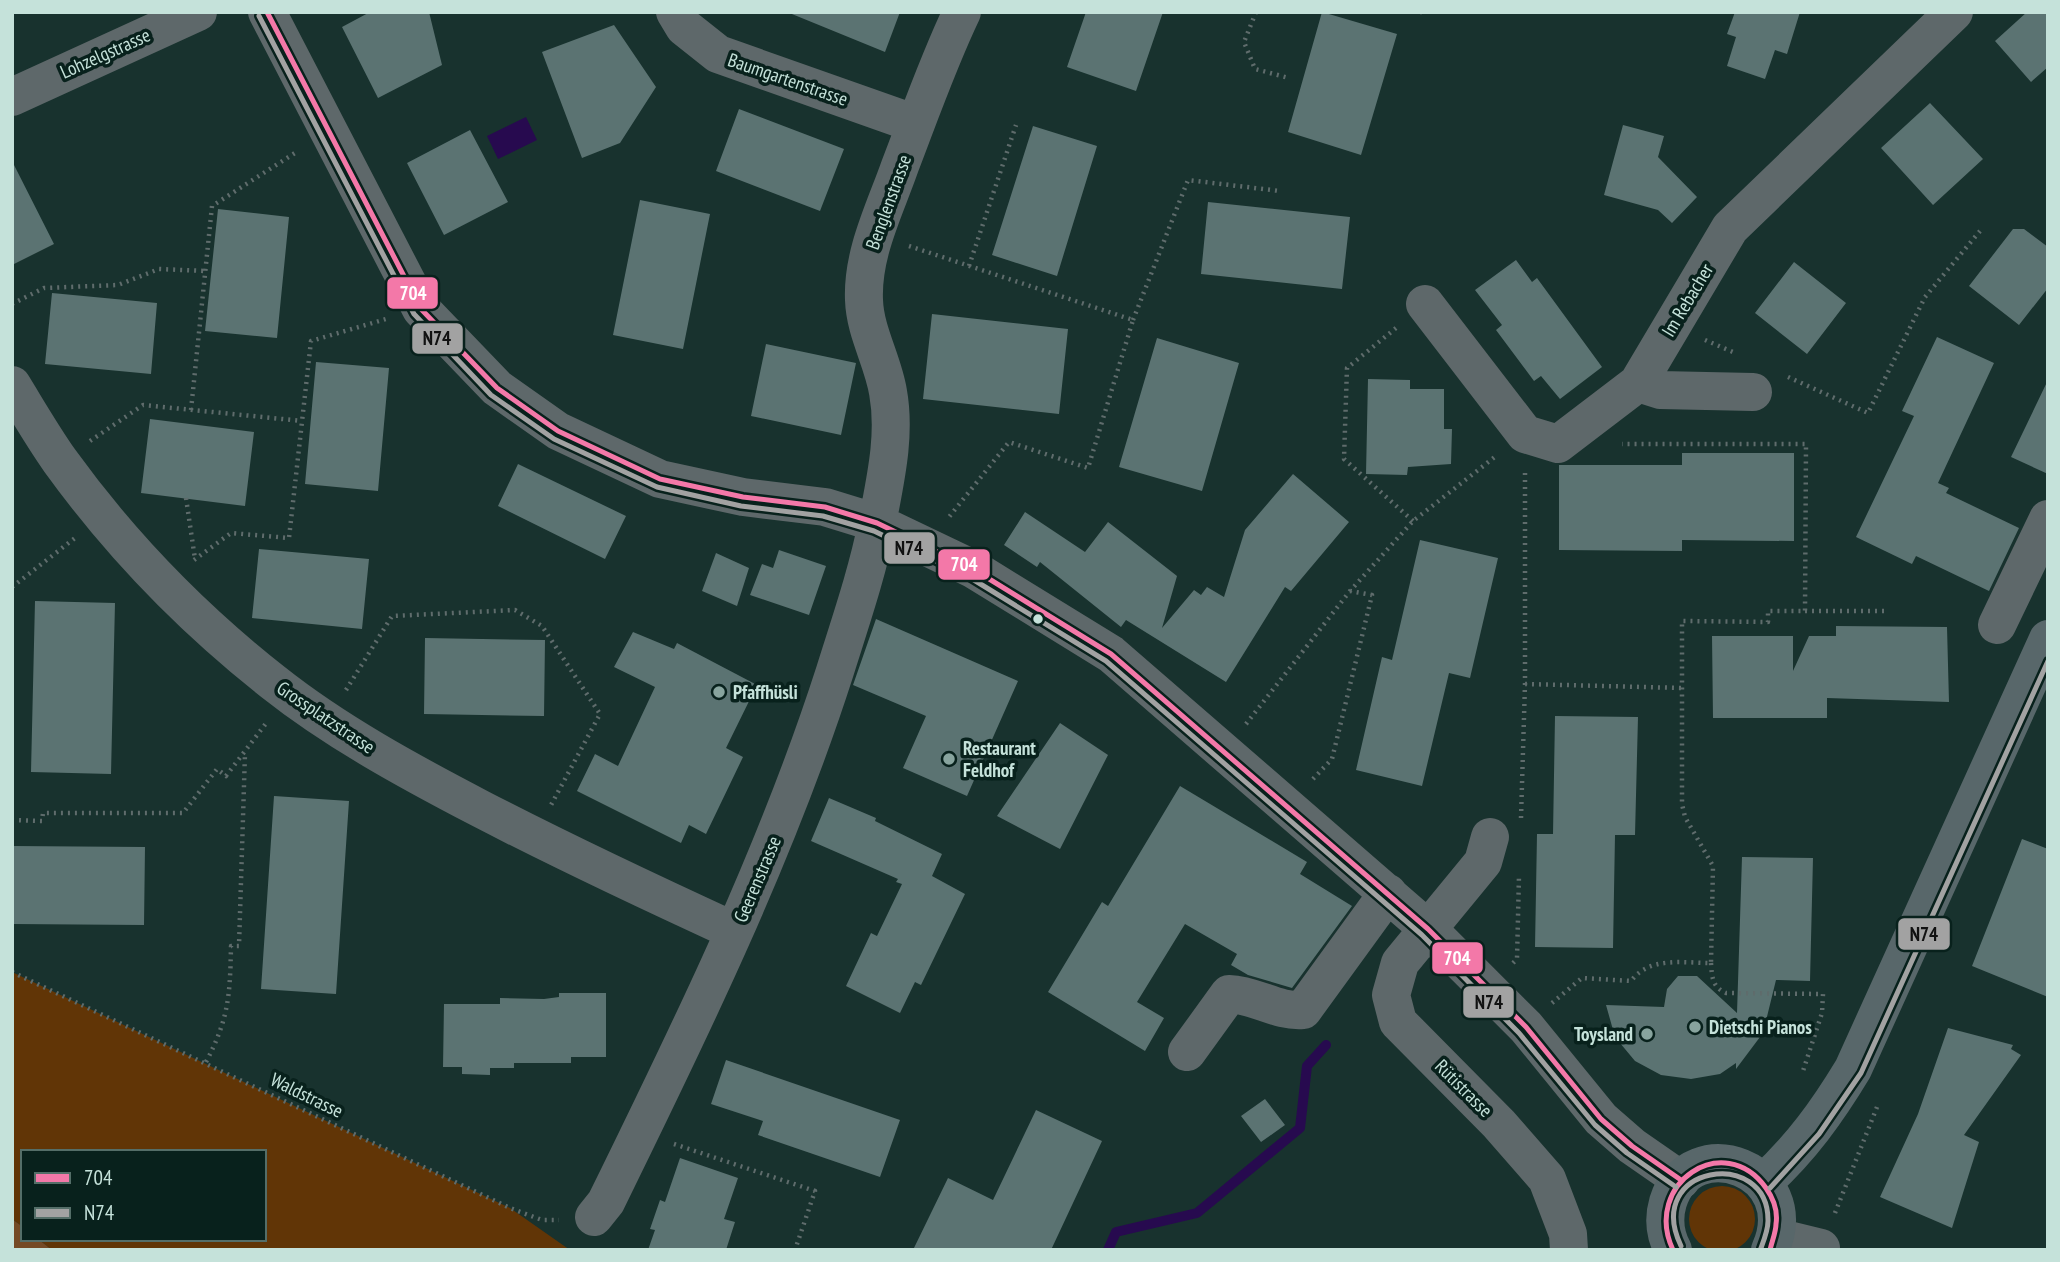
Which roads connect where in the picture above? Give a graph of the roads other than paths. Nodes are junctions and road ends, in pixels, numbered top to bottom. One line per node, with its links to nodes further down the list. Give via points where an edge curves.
1 (198, 12): 6 (street, Lohzelgstrasse)
2 (267, 12): 13 (street, via 421,309 497,387 558,431 660,479 825,507)
3 (675, 12): 7 (street, Baumgartenstrasse, via 684,27 718,54)
4 (962, 12): 7 (street, Benglenstrasse)
5 (1954, 12): 10 (street, Im Rebacher, via 1730,228)
6 (12, 97)
7 (916, 124): 13 (street, Benglenstrasse, via 868,253 864,300 888,390 892,436)
8 (1426, 304): 10 (street, Im Rebacher, via 1541,439)
9 (1760, 375): 10 (street, via 1660,390)
10 (1638, 383)
11 (12, 385): 19 (street, Grossplatzstrasse, via 60,461 103,515 162,582 230,647 327,720 440,788)
12 (2048, 519): 14 (street)
13 (877, 523): 17 (street, via 973,569 1111,654); 19 (street, Geerenstrasse, via 799,778)
14 (1997, 625)
15 (2048, 639): 22 (main road, via 1853,1069 1823,1119 1793,1157)
16 (1505, 829): 18 (street, Rütistrasse)
17 (1388, 894): 18 (street); 20 (street, via 1303,1010 1287,1011 1246,994 1229,994)
18 (1428, 929): 21 (street, via 1526,1027 1601,1119); 26 (street, Rütistrasse, via 1400,963 1391,995 1398,1022 1547,1179 1568,1234)
19 (734, 932): 23 (street, Geerenstrasse, via 697,1018 606,1202)
20 (1187, 1052)
21 (1681, 1180): 22 (main road, via 1708,1164 1723,1163 1753,1172); 27 (main road, via 1665,1212 1665,1231)
22 (1764, 1182): 24 (main road, via 1777,1209)
23 (594, 1217)
24 (1773, 1243): 25 (street)
25 (1821, 1248)
26 (1569, 1250)
27 (1673, 1250)

